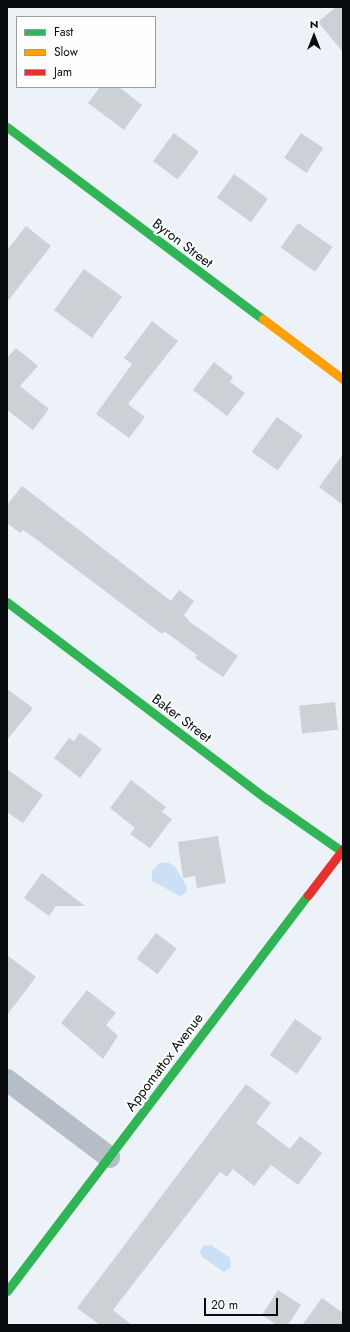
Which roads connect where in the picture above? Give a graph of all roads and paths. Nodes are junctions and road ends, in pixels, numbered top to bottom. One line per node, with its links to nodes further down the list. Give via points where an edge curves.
1 (7, 127): 2 (street, Byron Street)
2 (343, 379)
3 (7, 602): 4 (street, Baker Street, via 267,799)
4 (342, 851): 6 (street, Appomattox Avenue)
5 (7, 1080): 6 (street)
6 (109, 1157): 7 (street, Appomattox Avenue)
7 (7, 1291)

